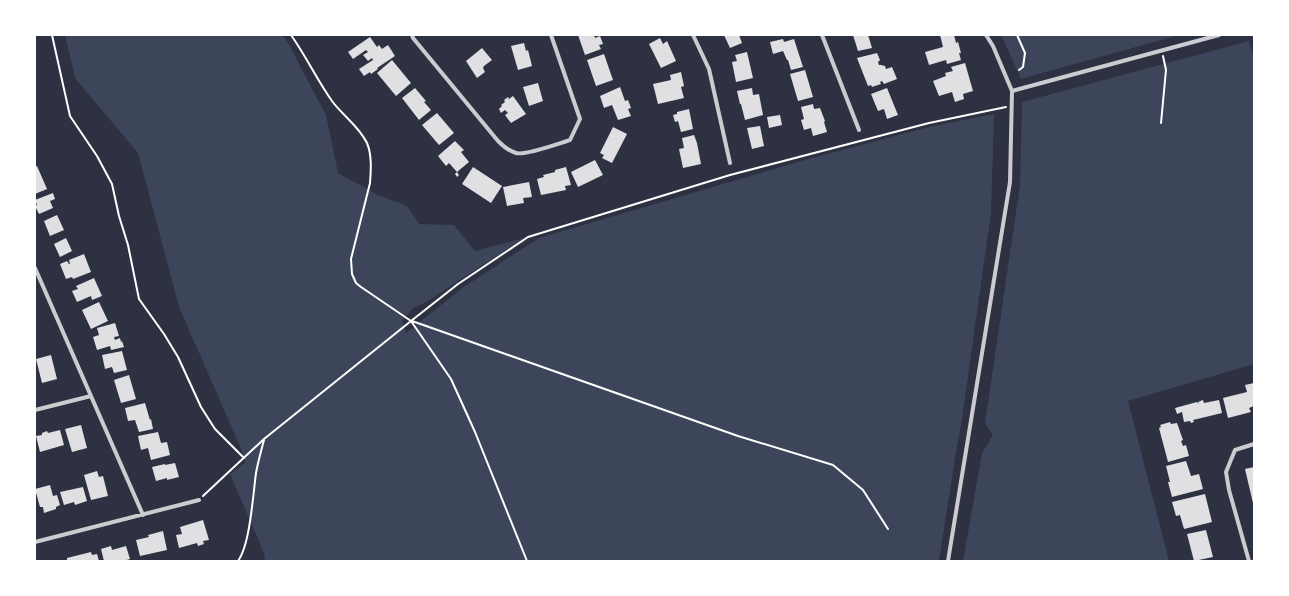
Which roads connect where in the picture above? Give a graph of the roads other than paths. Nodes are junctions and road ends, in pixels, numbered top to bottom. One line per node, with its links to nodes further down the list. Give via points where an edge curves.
1 (412, 35): 2 (street, via 498,141 517,154 570,140 580,119)
2 (551, 35)
3 (694, 35): 9 (street, via 709,69)
4 (822, 35): 8 (street)
5 (986, 35): 7 (street)
6 (1219, 35): 7 (street)
7 (1012, 91): 17 (street, via 1010,182)
8 (859, 130)
9 (730, 163)
10 (35, 268): 11 (street)
11 (91, 396): 12 (street); 15 (street)
12 (35, 410)
13 (1254, 444): 18 (street, via 1236,450 1226,472 1228,490)
14 (200, 500): 15 (street)
15 (143, 515): 16 (street)
16 (35, 542)
17 (948, 561)
18 (1249, 561)

